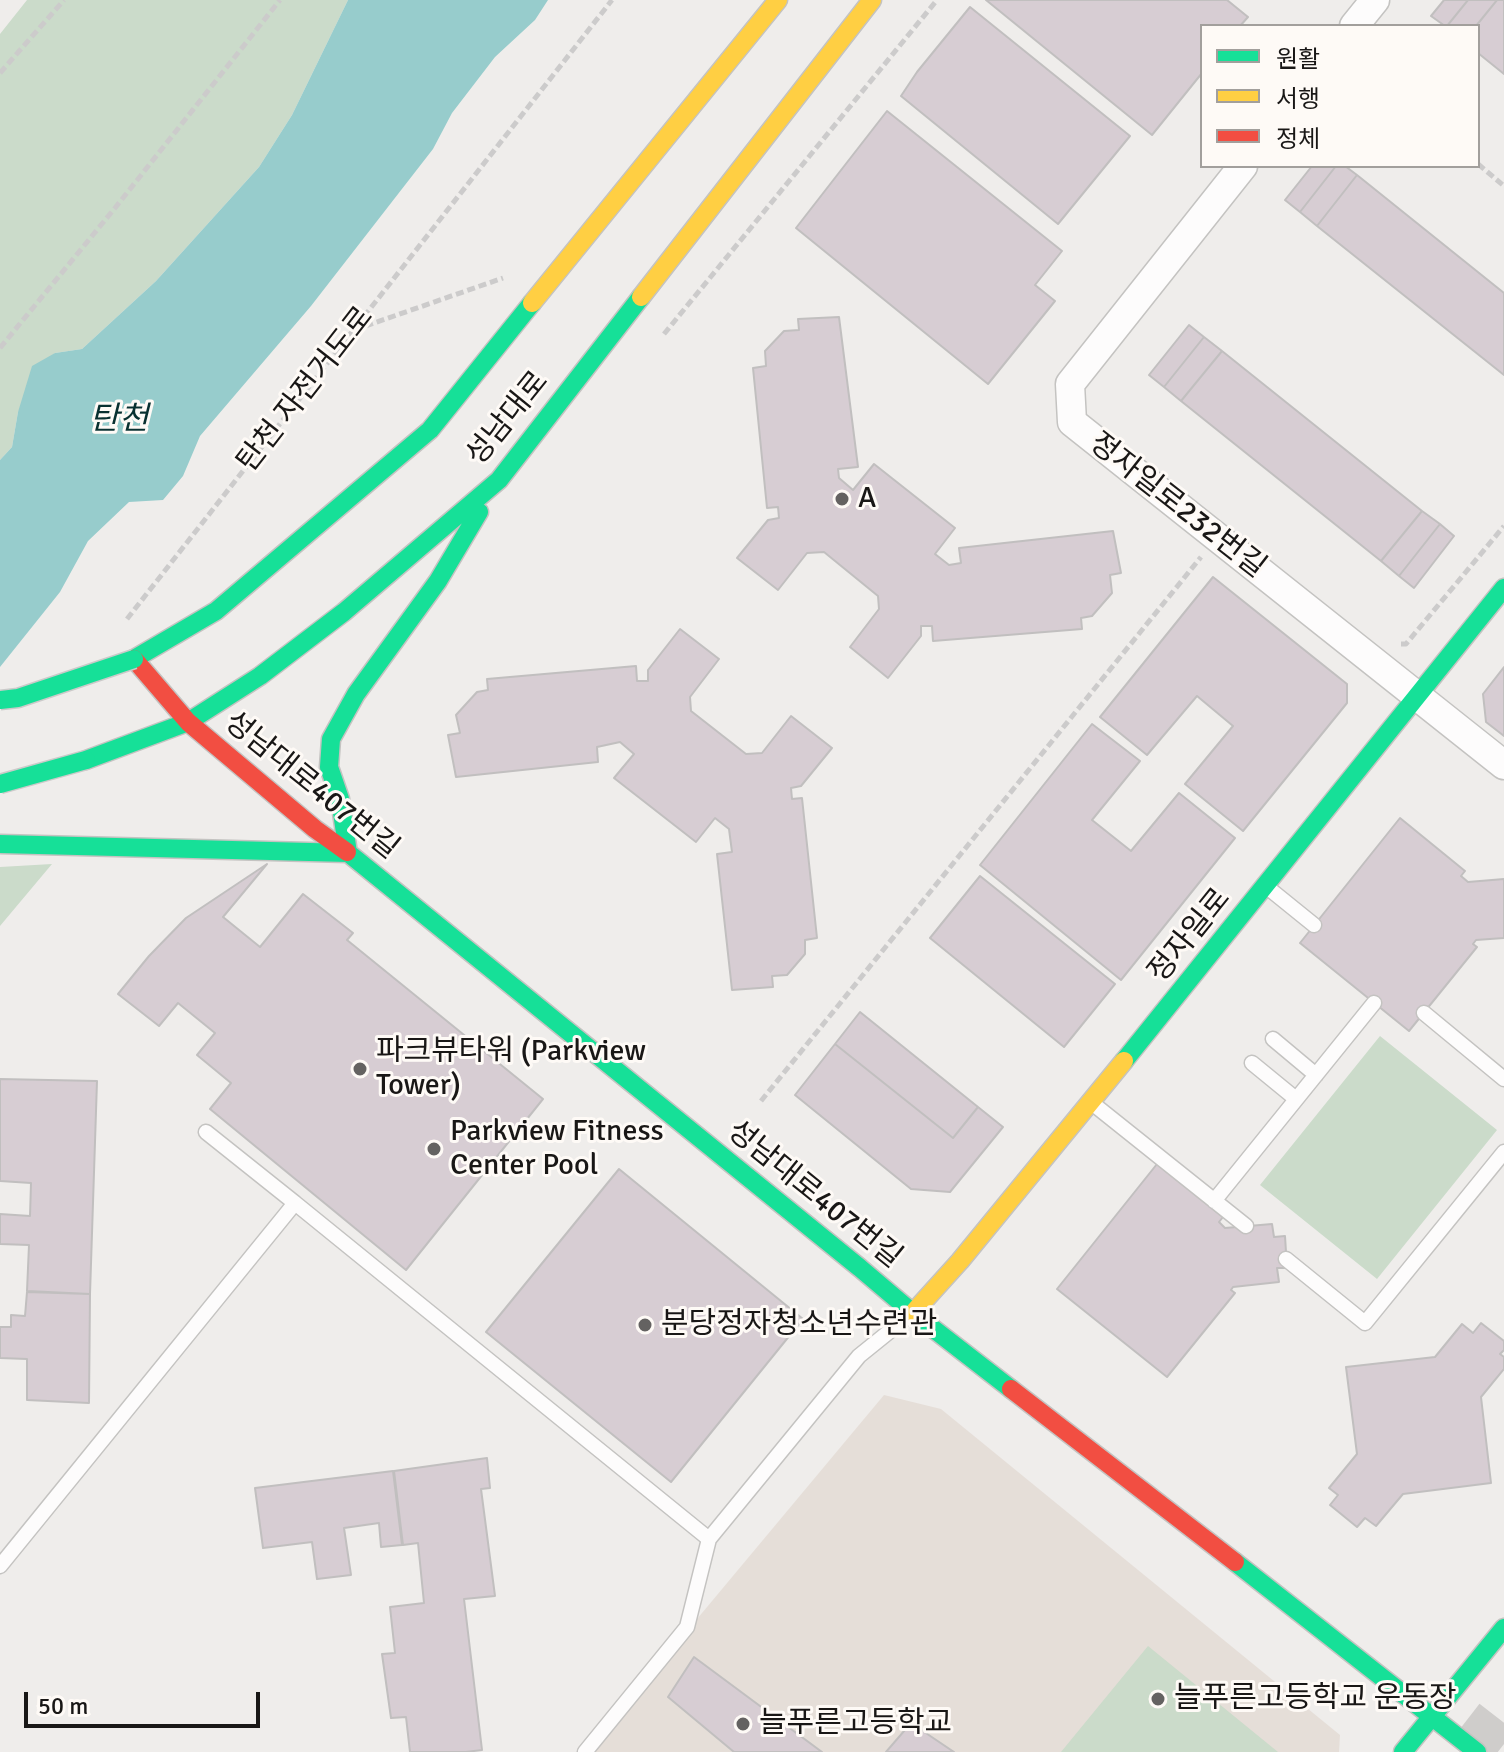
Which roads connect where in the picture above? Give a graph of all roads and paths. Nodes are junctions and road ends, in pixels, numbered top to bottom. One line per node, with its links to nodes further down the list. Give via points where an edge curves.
1 (64, 0): 9 (path)
2 (280, 0): 16 (path)
3 (612, 0): 14 (path, 탄천 자전거도로)
4 (778, 0): 22 (main road, 성남대로, via 430,430 216,611)
5 (872, 0): 17 (main road, 성남대로)
6 (937, 0): 15 (path)
7 (1375, 0): 8 (street)
8 (1356, 24)
9 (0, 73)
10 (1480, 166): 12 (path)
11 (1241, 168): 19 (street, 정자일로232번길, via 1070,384 1072,422)
12 (1504, 186)
13 (503, 278): 14 (path)
14 (353, 330): 21 (path, 탄천 자전거도로)
15 (663, 336)
16 (0, 348)
17 (499, 480): 26 (main road, 성남대로, via 332,621); 30 (main road, via 331,739 329,767)
18 (1504, 526): 23 (path, via 1406,644 1396,645)
19 (1217, 537): 23 (street, 정자일로232번길); 40 (path)
20 (1504, 588): 24 (main road, 정자일로)
21 (118, 630)
22 (134, 659): 25 (main road, 성남대로, bridge); 26 (main road, 성남대로407번길)
23 (1379, 665): 24 (street, 정자일로232번길)
24 (1418, 696): 27 (street, 정자일로232번길); 31 (main road, 정자일로)
25 (0, 700)
26 (188, 722): 28 (main road, 성남대로, bridge, via 86,760); 30 (main road, 성남대로407번길)
27 (1504, 765)
28 (0, 784)
29 (0, 844): 30 (main road)
30 (348, 853): 48 (main road, 성남대로407번길)
31 (1266, 886): 32 (lane); 41 (main road, 정자일로)
32 (1314, 925)
33 (1374, 1003): 37 (lane)
34 (1424, 1013): 38 (lane)
35 (1273, 1039): 37 (lane)
36 (1252, 1063): 39 (lane)
37 (1316, 1075): 39 (lane)
38 (1504, 1079)
39 (1296, 1099): 44 (lane)
40 (761, 1101)
41 (1091, 1102): 44 (lane); 48 (main road, 정자일로)
42 (206, 1132): 45 (lane)
43 (1504, 1152): 47 (lane, via 1365,1323)
44 (1214, 1201): 46 (lane)
45 (295, 1203): 49 (lane); 50 (lane)
46 (1246, 1226)
47 (1286, 1259)
48 (913, 1313): 49 (lane, via 859,1356); 52 (main road, 성남대로407번길)
49 (709, 1539): 53 (lane, via 687,1627)
50 (0, 1566)
51 (1504, 1628): 52 (main road)
52 (1431, 1715): 54 (main road); 55 (main road, 성남대로407번길)
53 (585, 1752)
54 (1403, 1752)
55 (1477, 1752)

